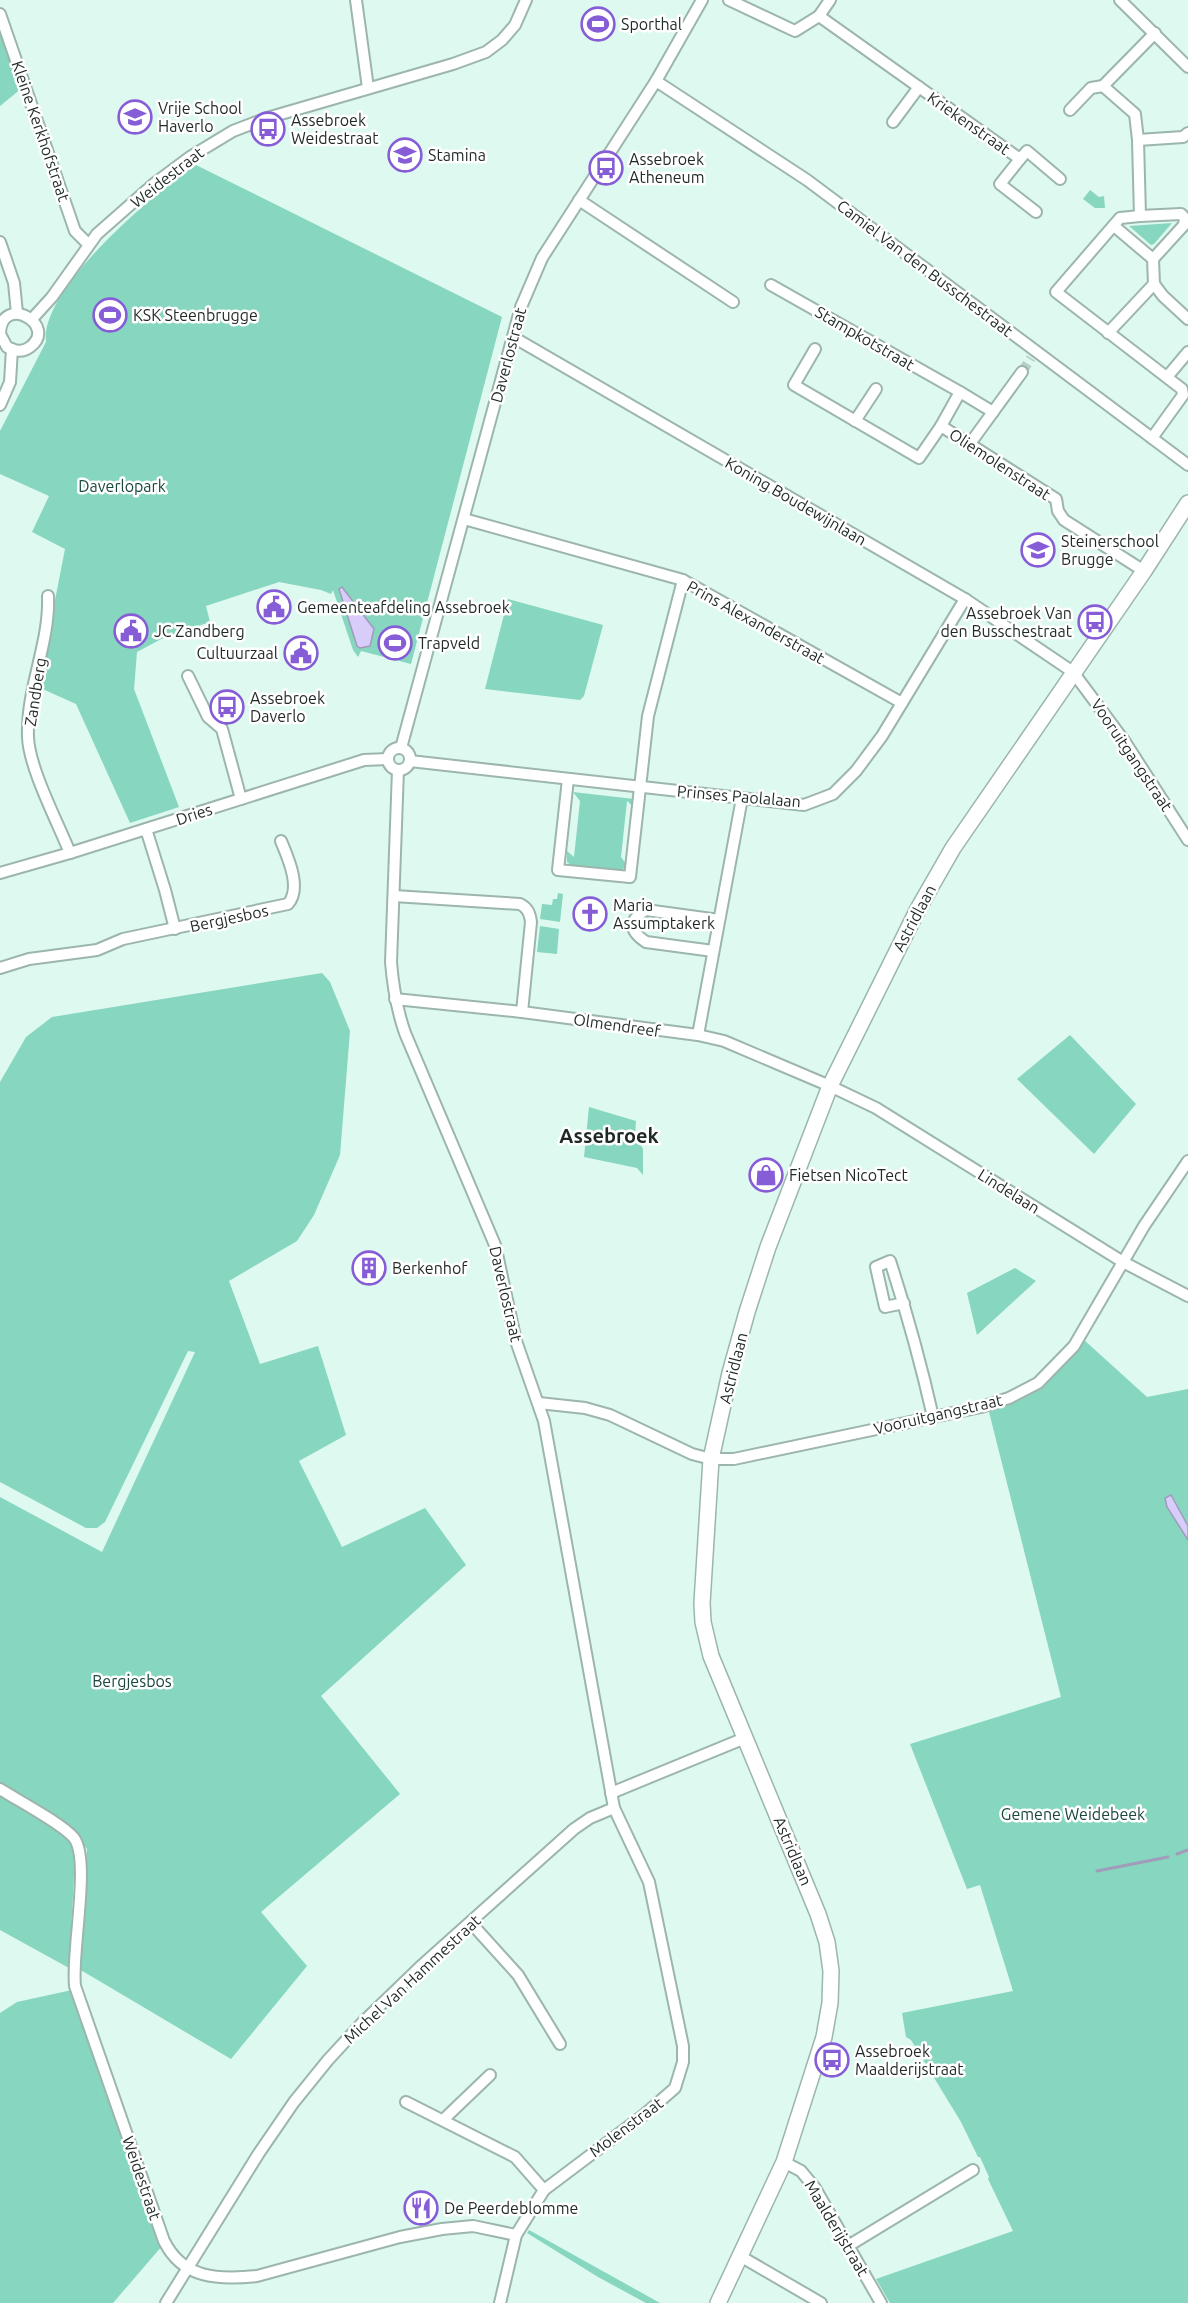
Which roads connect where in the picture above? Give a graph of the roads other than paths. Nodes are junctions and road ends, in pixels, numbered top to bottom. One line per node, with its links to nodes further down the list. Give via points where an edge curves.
1 (356, 0): 14 (street)
2 (526, 0): 14 (street, Weidestraat, via 515,26 486,52)
3 (702, 0): 11 (street, Daverlostraat)
4 (729, 0): 8 (street, via 795,31)
5 (830, 0): 8 (street)
6 (1120, 0): 9 (street)
7 (0, 14): 26 (street, Kleine Kerkhofstraat, via 75,231)
8 (819, 16): 13 (street, Kriekenstraat)
9 (1155, 33): 10 (street); 12 (street)
10 (1188, 68)
11 (656, 81): 21 (street, Daverlostraat); 49 (street, Camiel Van den Busschestraat, via 804,178 1034,355)
12 (1103, 86): 15 (street, via 1091,88); 18 (street, via 1135,114)
13 (919, 87): 16 (street, Kriekenstraat); 19 (street, Kriekenstraat)
14 (368, 88): 26 (street, Weidestraat, via 267,118 213,142 155,183)
15 (1070, 110)
16 (893, 122)
17 (1188, 133): 18 (street, via 1183,138)
18 (1138, 140): 23 (street)
19 (1020, 159): 20 (street, Kriekenstraat, via 1027,151); 22 (street, Kriekenstraat, via 1000,183)
20 (1060, 179)
21 (579, 200): 30 (street); 37 (street, Daverlostraat, via 531,280)
22 (1036, 212)
23 (1140, 216): 24 (street, via 1120,218); 27 (street, via 1180,214 1185,218 1184,225)
24 (1114, 226): 27 (street); 35 (street, via 1056,292)
25 (0, 242): 31 (street, via 14,283)
26 (88, 244): 32 (street, Weidestraat)
27 (1153, 259): 28 (street)
28 (1154, 284): 33 (street); 35 (street)
29 (771, 285): 44 (street, Stampkotstraat)
30 (733, 302)
31 (17, 314): 32 (street); 34 (street, via 11,315)
32 (32, 319): 38 (street, via 37,333 34,343 20,351)
33 (1188, 319)
34 (0, 328): 36 (street)
35 (1108, 333): 42 (street)
36 (0, 334): 38 (street)
37 (513, 338): 53 (street, Daverlostraat); 57 (street, Koning Boudewijnlaan)
38 (12, 349): 45 (street, via 10,382)
39 (815, 349): 47 (street, Oliemolenstraat, via 794,385)
40 (1188, 352): 42 (street)
41 (1022, 372): 46 (street)
42 (1167, 377): 49 (street, via 1183,393)
43 (876, 389): 47 (street)
44 (960, 392): 46 (street, Stampkotstraat); 48 (street)
45 (0, 405)
46 (993, 412): 50 (street)
47 (855, 421): 48 (street, Oliemolenstraat, via 919,458)
48 (941, 426): 50 (street, Oliemolenstraat)
49 (1152, 438): 51 (street, Camiel Van den Busschestraat)
50 (969, 445): 54 (street, Oliemolenstraat, via 1056,499 1064,520)
51 (1188, 465)
52 (1188, 503): 54 (main road, Astridlaan)
53 (464, 519): 55 (street, Prins Alexanderstraat); 61 (street, Daverlostraat)
54 (1144, 571): 58 (main road, Astridlaan)
55 (683, 580): 60 (street, Prins Alexanderstraat); 66 (street, via 648,716)
56 (48, 596): 72 (street, Zandberg, via 49,614 28,736 36,770)
57 (965, 599): 58 (street, Koning Boudewijnlaan); 60 (street, Prinses Paolalaan)
58 (1073, 672): 70 (street, Vooruitgangstraat, via 1125,742); 82 (main road, Astridlaan, via 947,858)
59 (188, 676): 68 (street, via 208,717 222,729)
60 (902, 703): 67 (street, Prinses Paolalaan, via 856,771 832,794 804,805)
61 (401, 748): 62 (street, via 394,749); 63 (street, via 409,754)
62 (388, 759): 64 (street); 68 (street, Dries, via 364,760)
63 (410, 761): 64 (street); 65 (street, Prinses Paolalaan)
64 (398, 770): 74 (street, Daverlostraat)
65 (568, 779): 66 (street, Prinses Paolalaan); 66 (street, via 558,870 630,877)
66 (641, 787): 67 (street, Prinses Paolalaan)
67 (742, 798): 75 (street)
68 (241, 799): 69 (street, Dries)
69 (146, 830): 72 (street, Dries); 76 (street, Bergjesbos)
70 (1188, 840)
71 (280, 841): 76 (street, Bergjesbos, via 294,885 288,904)
72 (70, 854): 73 (street, Dries)
73 (0, 873)
74 (394, 896): 79 (street, Daverlostraat, via 392,962); 80 (street, via 524,906 529,910)
75 (719, 920): 77 (street); 77 (street, via 646,910 633,922 633,930 646,942)
76 (175, 929): 78 (street, Bergjesbos, via 123,939 97,950 29,959)
77 (713, 951): 81 (street)
78 (0, 968)
79 (396, 999): 80 (street, Olmendreef); 87 (street, Daverlostraat, via 405,1033 495,1245 516,1341)
80 (522, 1012): 81 (street, Olmendreef)
81 (698, 1035): 82 (street, Olmendreef, via 724,1041)
82 (830, 1086): 84 (street, Lindelaan, via 876,1108); 89 (main road, Astridlaan, via 747,1312)
83 (1188, 1161): 84 (street, Vooruitgangstraat)
84 (1123, 1262): 85 (street, Lindelaan); 88 (street, Vooruitgangstraat, via 1074,1346 1038,1383 993,1404)
85 (1188, 1296)
86 (904, 1303): 88 (street)
87 (539, 1402): 89 (street, Vooruitgangstraat, via 585,1408 610,1416 692,1454); 92 (street, Daverlostraat)
88 (933, 1417): 89 (street, Vooruitgangstraat, via 745,1458)
89 (711, 1458): 90 (main road, Astridlaan, via 703,1622 714,1664)
90 (745, 1738): 92 (street); 99 (main road, Astridlaan, via 819,1916 831,1971 824,2037)
91 (0, 1789): 105 (street, Weidestraat, via 67,1832 78,1846 81,1864 75,1986 164,2241 174,2258)
92 (610, 1793): 93 (street, Molenstraat)
93 (614, 1808): 94 (street, Michel Van Hammestraat, via 574,1829); 101 (street, Molenstraat, via 655,1902 683,2062 675,2088 666,2097)
94 (471, 1923): 95 (street, via 518,1975); 105 (street, Michel Van Hammestraat, via 371,2014 328,2060 259,2153)
95 (560, 2044)
96 (490, 2075): 98 (street)
97 (406, 2102): 98 (street)
98 (443, 2120): 101 (street, via 515,2157)
99 (784, 2162): 103 (street, Maalderijstraat, via 807,2177); 104 (main road, Astridlaan)
100 (973, 2170): 103 (street)
101 (544, 2190): 102 (street, Molenstraat)
102 (516, 2235): 105 (street, via 459,2227 400,2237 257,2276 223,2277); 107 (street, Molenstraat)
103 (848, 2246): 110 (street, Maalderijstraat)
104 (740, 2256): 108 (main road, Astridlaan); 109 (street)
105 (187, 2269): 106 (street, Michel Van Hammestraat)
106 (166, 2303)
107 (500, 2303)
108 (718, 2303)
109 (821, 2303)
110 (881, 2303)

